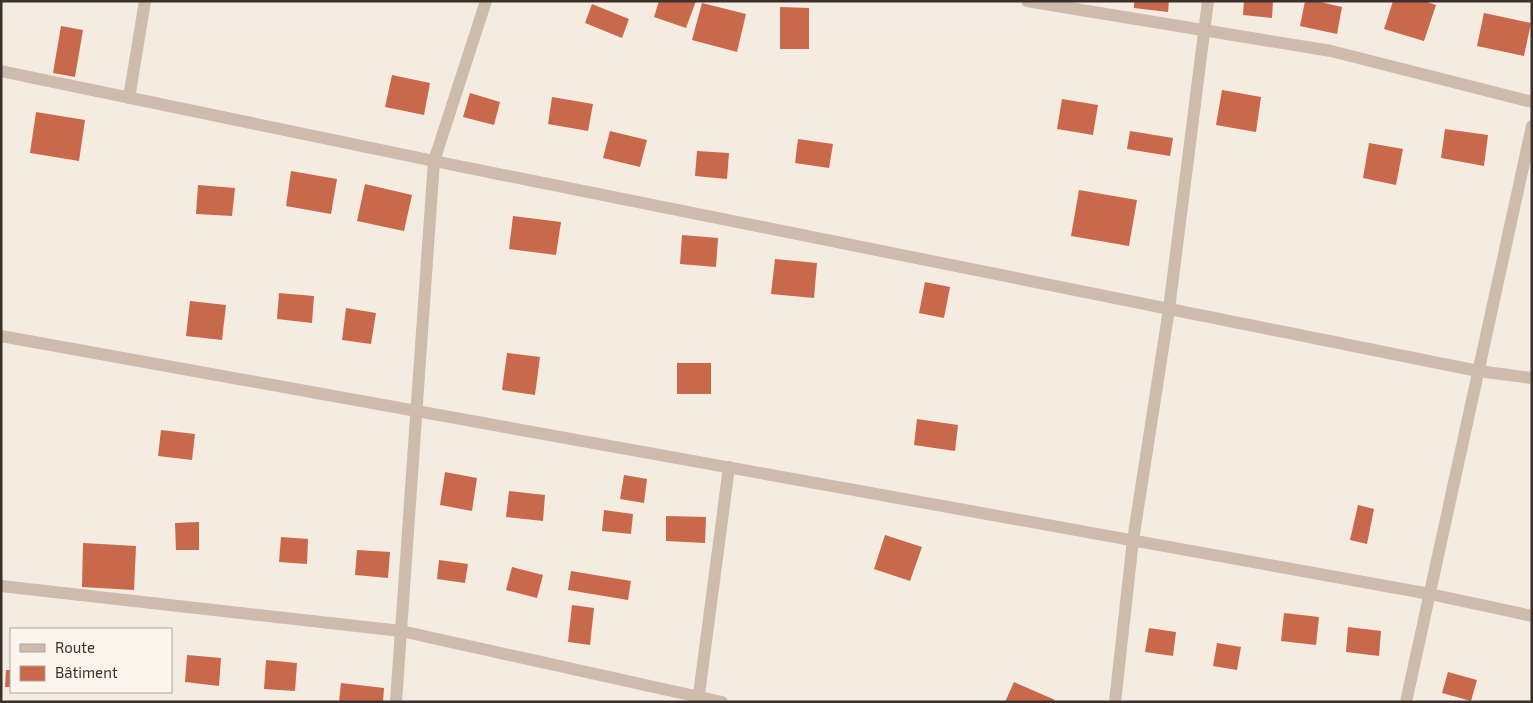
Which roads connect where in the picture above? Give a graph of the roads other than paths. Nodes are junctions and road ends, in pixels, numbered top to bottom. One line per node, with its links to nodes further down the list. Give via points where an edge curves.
1 (145, 1): 7 (street)
2 (486, 1): 10 (street)
3 (1027, 1): 5 (street)
4 (1208, 1): 5 (street)
5 (1203, 30): 8 (street, via 1331,51); 11 (street)
6 (1, 71): 7 (street)
7 (129, 98): 10 (street)
8 (1532, 102)
9 (1532, 126): 13 (street)
10 (434, 161): 11 (street); 15 (street)
11 (1169, 309): 13 (street); 17 (street)
12 (1, 336): 15 (street)
13 (1478, 371): 14 (street); 19 (street)
14 (1532, 378)
15 (417, 410): 16 (street); 21 (street)
16 (729, 467): 17 (street); 22 (street)
17 (1133, 540): 19 (street); 25 (street)
18 (1, 586): 21 (street)
19 (1430, 594): 20 (street); 26 (street)
20 (1532, 616)
21 (401, 631): 22 (street); 23 (street)
22 (698, 699): 24 (street)
23 (396, 702)
24 (722, 702)
25 (1115, 702)
26 (1406, 702)

